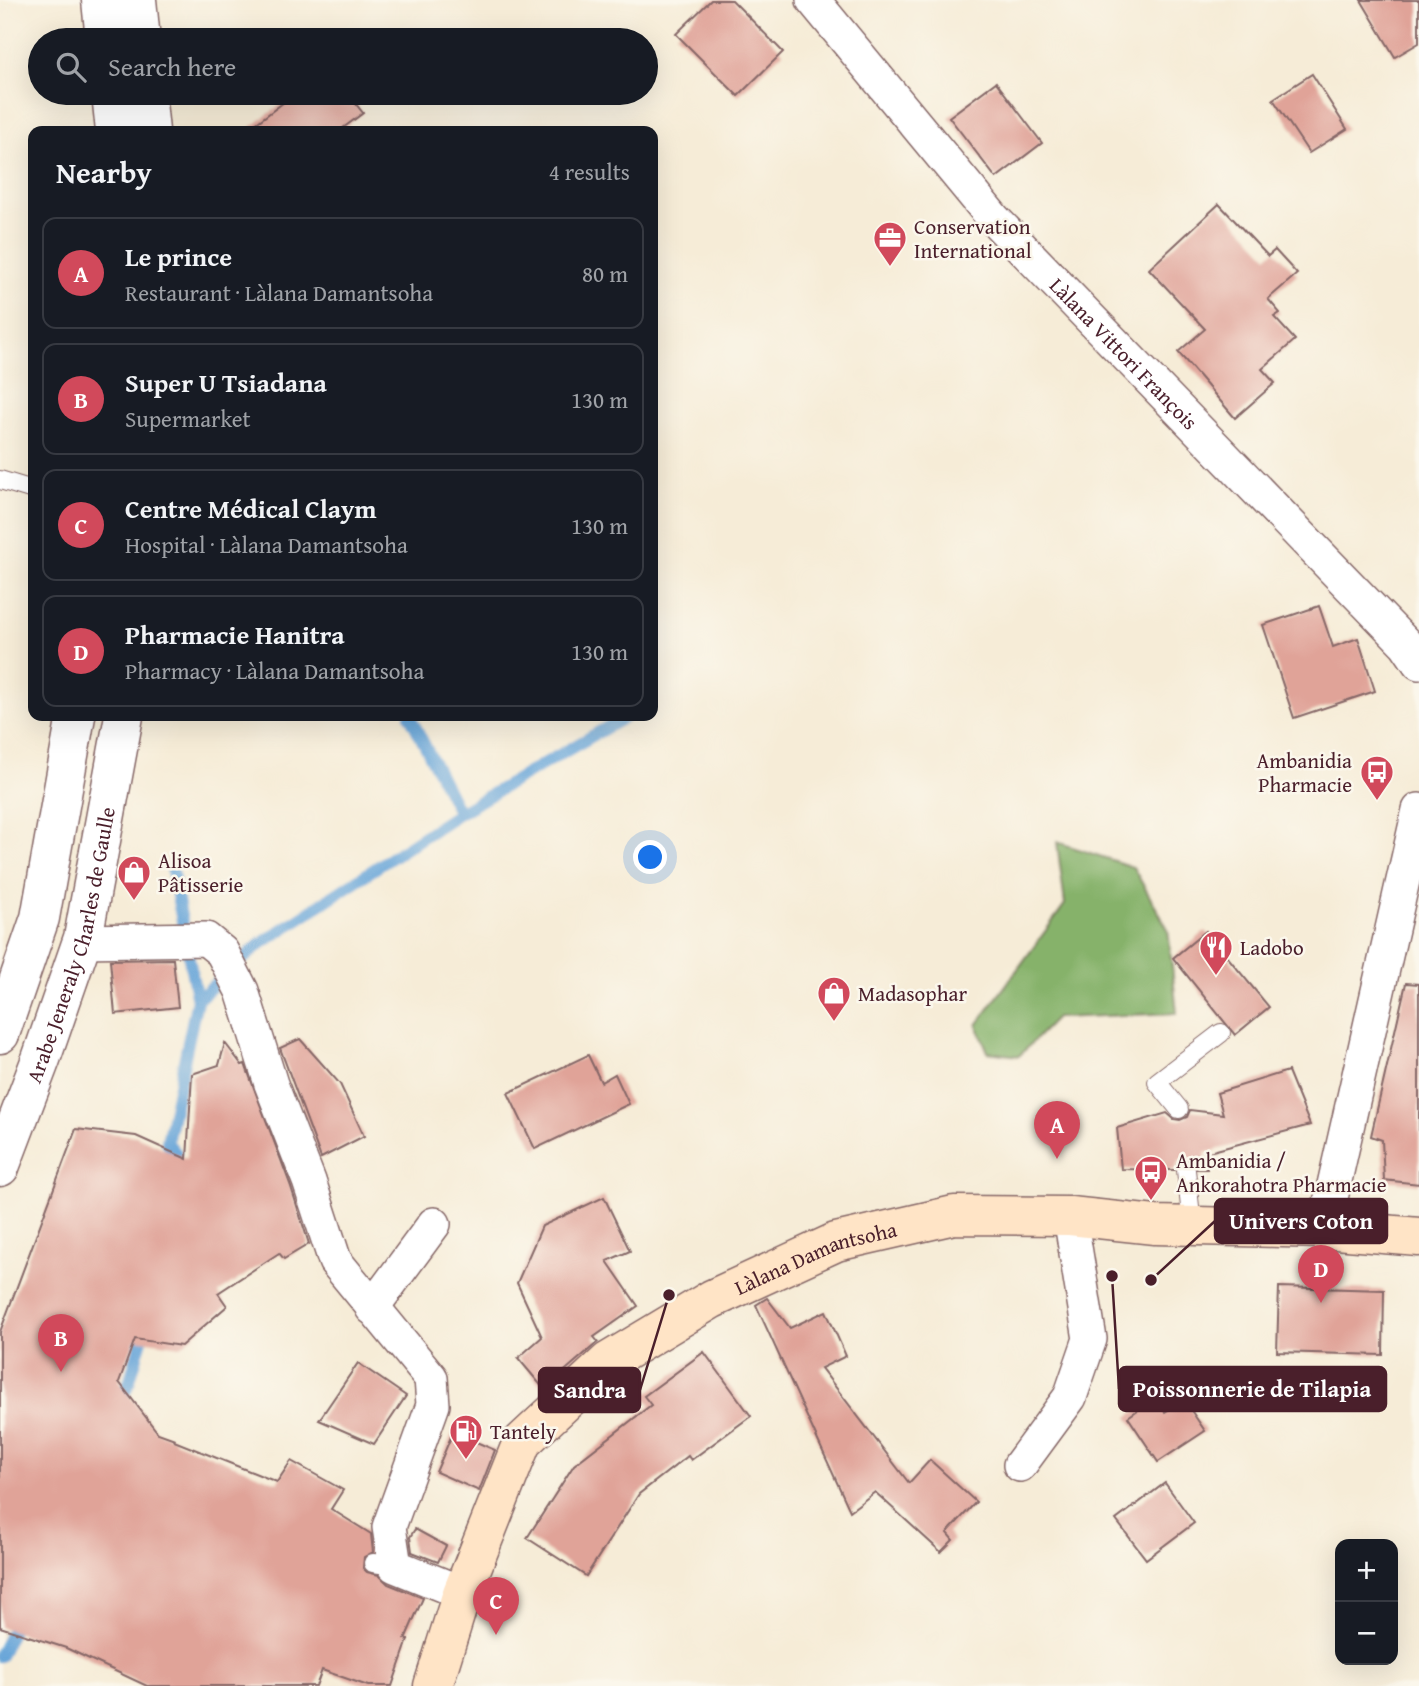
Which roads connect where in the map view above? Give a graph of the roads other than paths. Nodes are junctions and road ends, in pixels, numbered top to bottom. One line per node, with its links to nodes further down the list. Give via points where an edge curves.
1 (101, 0): 4 (street)
2 (137, 0): 5 (street)
3 (813, 0): 12 (street, Làlana Vittori François, via 994,219 1406,644)
4 (104, 28)
5 (140, 28)
6 (112, 105): 8 (street)
7 (147, 105): 9 (street)
8 (114, 126)
9 (149, 126)
10 (0, 480): 11 (lane)
11 (28, 488)
12 (1419, 663)
13 (75, 721): 18 (street, Arabe Jeneraly Charles de Gaulle, via 40,918)
14 (123, 721): 16 (street, Arabe Jeneraly Charles de Gaulle)
15 (1419, 810): 25 (street)
16 (81, 941): 20 (street, Arabe Jeneraly Charles de Gaulle); 27 (street, via 165,940 221,956 309,1181 335,1261)
17 (1221, 1033): 19 (lane, via 1157,1082)
18 (0, 1034)
19 (1179, 1109)
20 (0, 1167)
21 (1186, 1170): 24 (lane)
22 (1070, 1216): 24 (main road, Làlana Damantsoha); 28 (street, via 1090,1339 1070,1397); 29 (main road, Làlana Damantsoha, via 954,1214 836,1242 712,1299 609,1361 522,1441)
23 (434, 1224): 27 (street)
24 (1192, 1226): 25 (main road, Làlana Damantsoha)
25 (1324, 1229): 26 (main road, Làlana Damantsoha)
26 (1419, 1237)
27 (372, 1308): 29 (street, via 431,1378 433,1405 389,1527 384,1565)
28 (1020, 1465)
29 (462, 1593): 30 (main road, Làlana Damantsoha)
30 (433, 1686)

